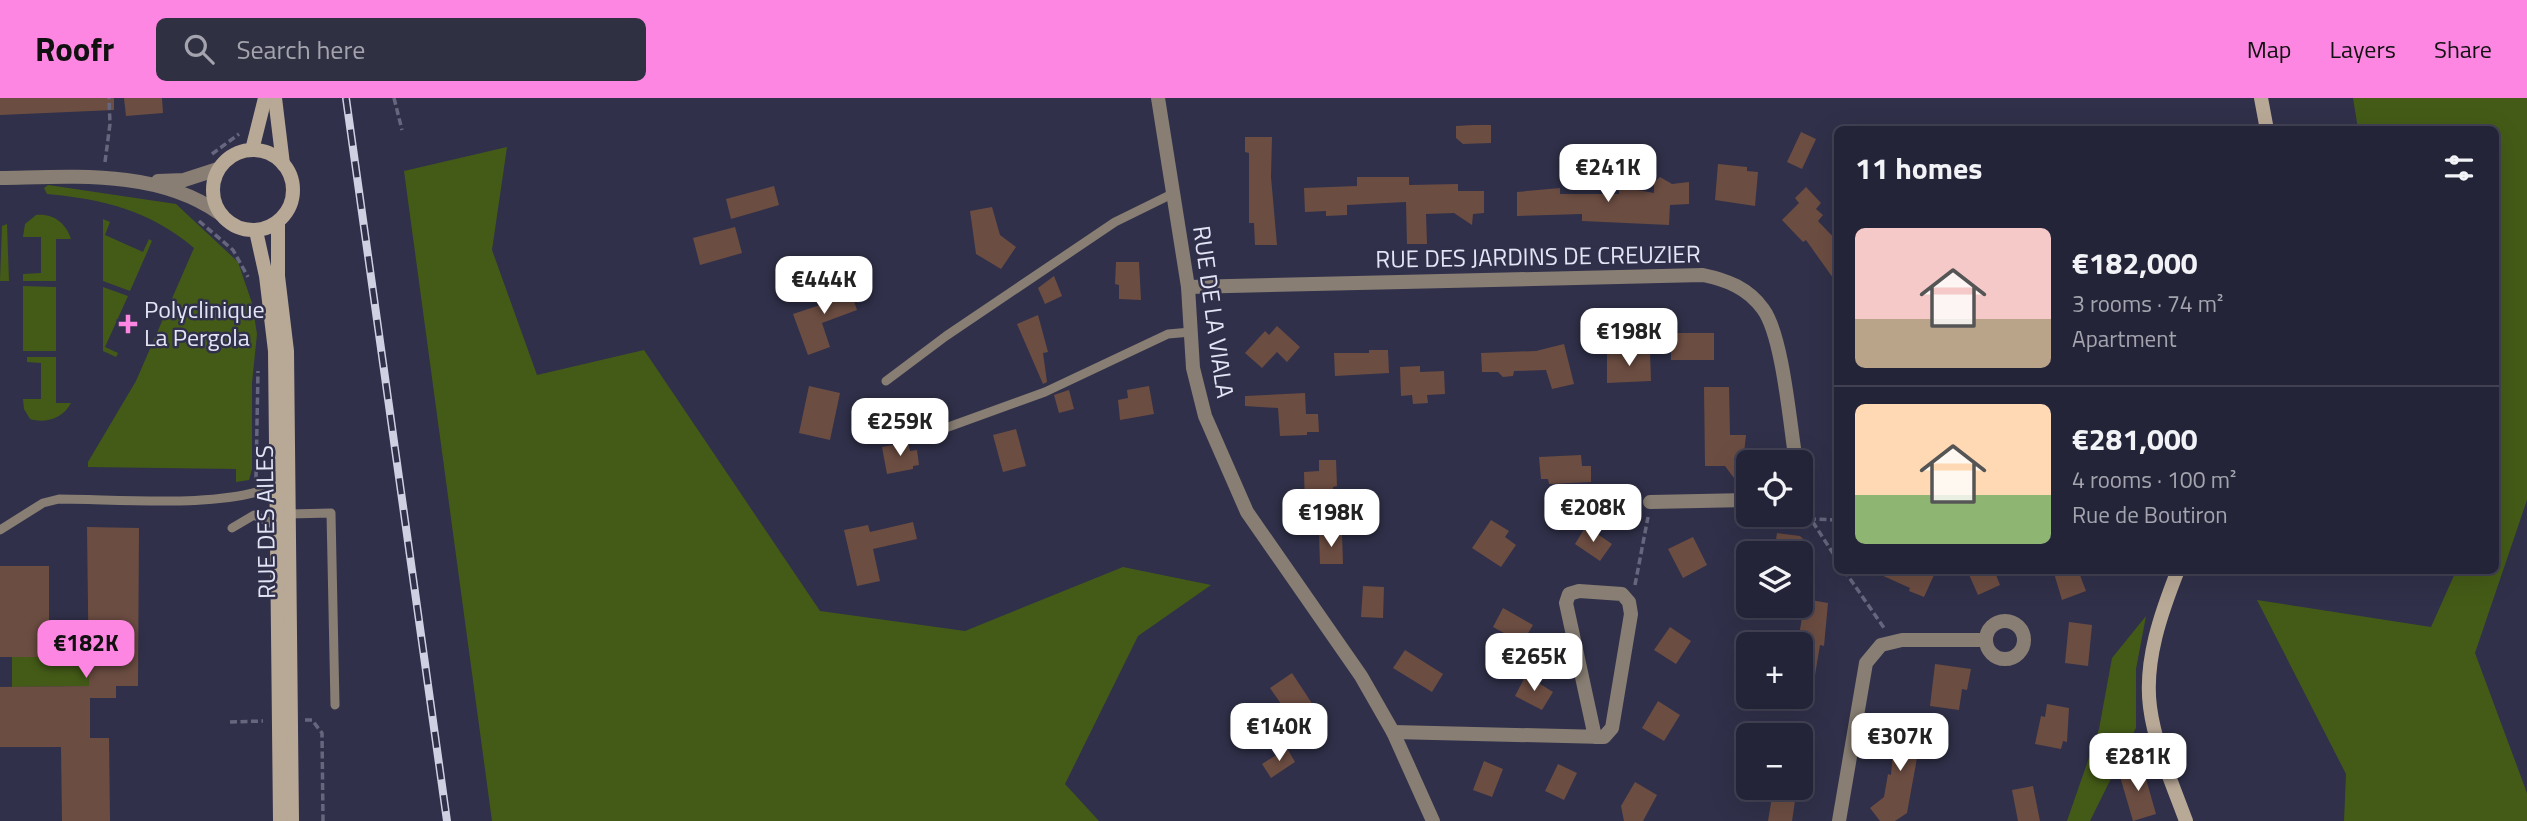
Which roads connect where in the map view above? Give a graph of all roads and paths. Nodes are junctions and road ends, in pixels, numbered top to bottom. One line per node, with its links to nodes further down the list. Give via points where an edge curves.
1 (109, 98): 15 (path)
2 (265, 98): 10 (main road)
3 (275, 98): 12 (main road)
4 (394, 98): 8 (path)
5 (1158, 98): 17 (street, RUE DE LA VIALA)
6 (2261, 98): 7 (main road)
7 (2266, 126)
8 (402, 130)
9 (242, 132): 11 (path)
10 (252, 150): 12 (main road, via 263,151); 13 (main road, via 238,152)
11 (202, 162)
12 (283, 164): 20 (main road, via 293,188 292,201)
13 (218, 169): 16 (street, via 184,180); 18 (main road, via 212,191)
14 (0, 178): 15 (street)
15 (102, 179): 16 (street)
16 (138, 182): 18 (street, via 182,192)
17 (1174, 193): 23 (street, RUE DE LA VIALA); 26 (lane, via 1115,222)
18 (219, 212): 21 (main road, via 235,227)
19 (194, 217): 22 (path, via 233,250)
20 (278, 223): 21 (main road); 33 (main road, RUE DES AILES, via 278,276 287,351)
21 (256, 231): 29 (main road, RUE DES AILES, via 275,351)
22 (251, 283)
23 (1188, 287): 24 (street, RUE DE LA VIALA); 28 (street, RUE DES JARDINS DE CREUZIER, via 1689,276 1726,280 1764,310 1774,332)
24 (1191, 332): 27 (lane, via 1168,334 1045,392); 48 (street, RUE DE LA VIALA, via 1193,368 1205,416 1247,512 1361,676)
25 (260, 361): 30 (path, via 256,382)
26 (886, 381)
27 (929, 434)
28 (1794, 450)
29 (274, 486): 30 (lane); 36 (main road, RUE DES AILES)
30 (257, 494): 39 (lane, via 221,499 59,499 43,503)
31 (1736, 500): 32 (street)
32 (1650, 502): 43 (path, via 1637,583)
33 (289, 514): 46 (lane, via 331,513); 47 (main road, RUE DES AILES)
34 (1813, 519): 35 (path)
35 (1834, 520)
36 (275, 525): 38 (lane, via 254,515); 50 (main road, RUE DES AILES)
37 (1813, 525): 40 (path)
38 (232, 528)
39 (0, 530)
40 (1834, 555)
41 (1847, 574): 45 (path)
42 (2177, 574): 55 (main road, via 2151,656 2150,707 2162,757)
43 (1626, 599): 49 (street, via 1631,614 1612,728 1604,737); 49 (street, via 1622,594 1579,591 1569,594 1566,603)
44 (1986, 640): 45 (street)
45 (1893, 642): 54 (street, via 1881,645 1866,663)
46 (335, 705)
47 (292, 720): 51 (main road, RUE DES AILES); 52 (path, via 312,720 322,733)
48 (1393, 732): 49 (street); 53 (street, RUE DE LA VIALA)
49 (1595, 737)
50 (280, 821)
51 (292, 821)
52 (323, 821)
53 (1433, 821)
54 (1839, 821)
55 (2186, 821)

